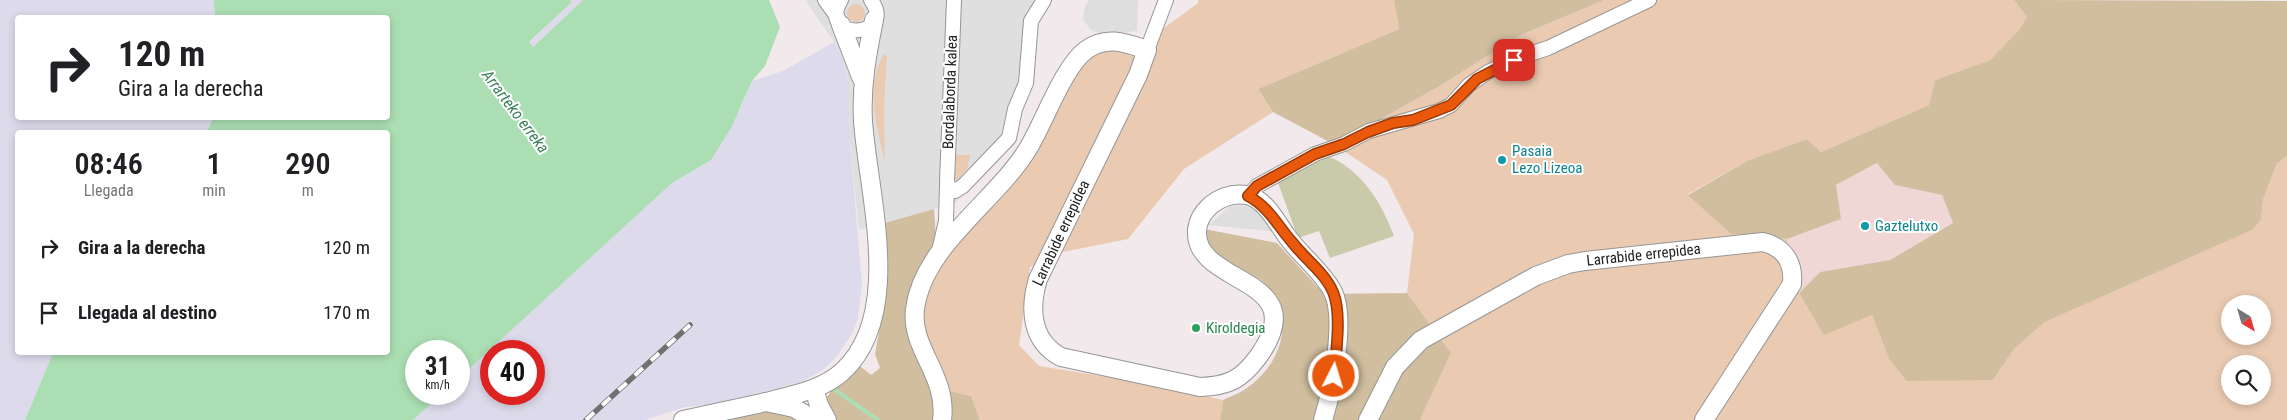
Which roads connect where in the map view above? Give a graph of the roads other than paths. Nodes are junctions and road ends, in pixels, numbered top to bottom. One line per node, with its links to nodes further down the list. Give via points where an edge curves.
1 (824, 0): 8 (street)
2 (841, 0): 8 (street, via 837,11)
3 (954, 0): 11 (street, Bordalaborda kalea)
4 (1044, 0): 11 (street, via 1031,22 1026,83 1015,109 1009,138 961,188)
5 (1166, 0): 9 (street)
6 (1649, 0): 12 (street, via 1548,48 1488,72 1469,85 1451,105 1377,129 1315,154 1263,182)
7 (874, 7): 8 (street, via 870,26 859,32 852,32); 10 (street)
8 (839, 21): 10 (street)
9 (1147, 50): 12 (street, Larrabide errepidea, via 1138,75 1038,279 1033,309 1040,339 1052,352 1061,356 1200,387 1220,386 1243,374 1267,342 1273,319 1271,308 1261,292 1205,257 1197,236 1200,218 1213,204 1236,194); 13 (street, via 1115,41 1094,46 1075,61 1025,154)
10 (862, 82): 14 (street, via 863,123 876,217 877,276 873,321 852,361 842,372)
11 (950, 188): 13 (street, Bordalaborda kalea, via 945,231)
12 (1248, 196): 20 (street, via 1270,212 1334,292 1337,315 1335,363)
13 (937, 256): 19 (street, via 921,287 914,318 918,338 941,389)
14 (812, 389): 15 (street); 17 (street, via 804,400); 18 (street)
15 (766, 402): 16 (street); 17 (street, via 794,408)
16 (683, 420)
17 (816, 420)
18 (827, 420)
19 (942, 420)
20 (1323, 420)
21 (1368, 420): 22 (street, Larrabide errepidea, via 1395,367 1421,340 1536,276 1585,261 1763,242 1775,245 1789,262 1792,284)
22 (1704, 420)

